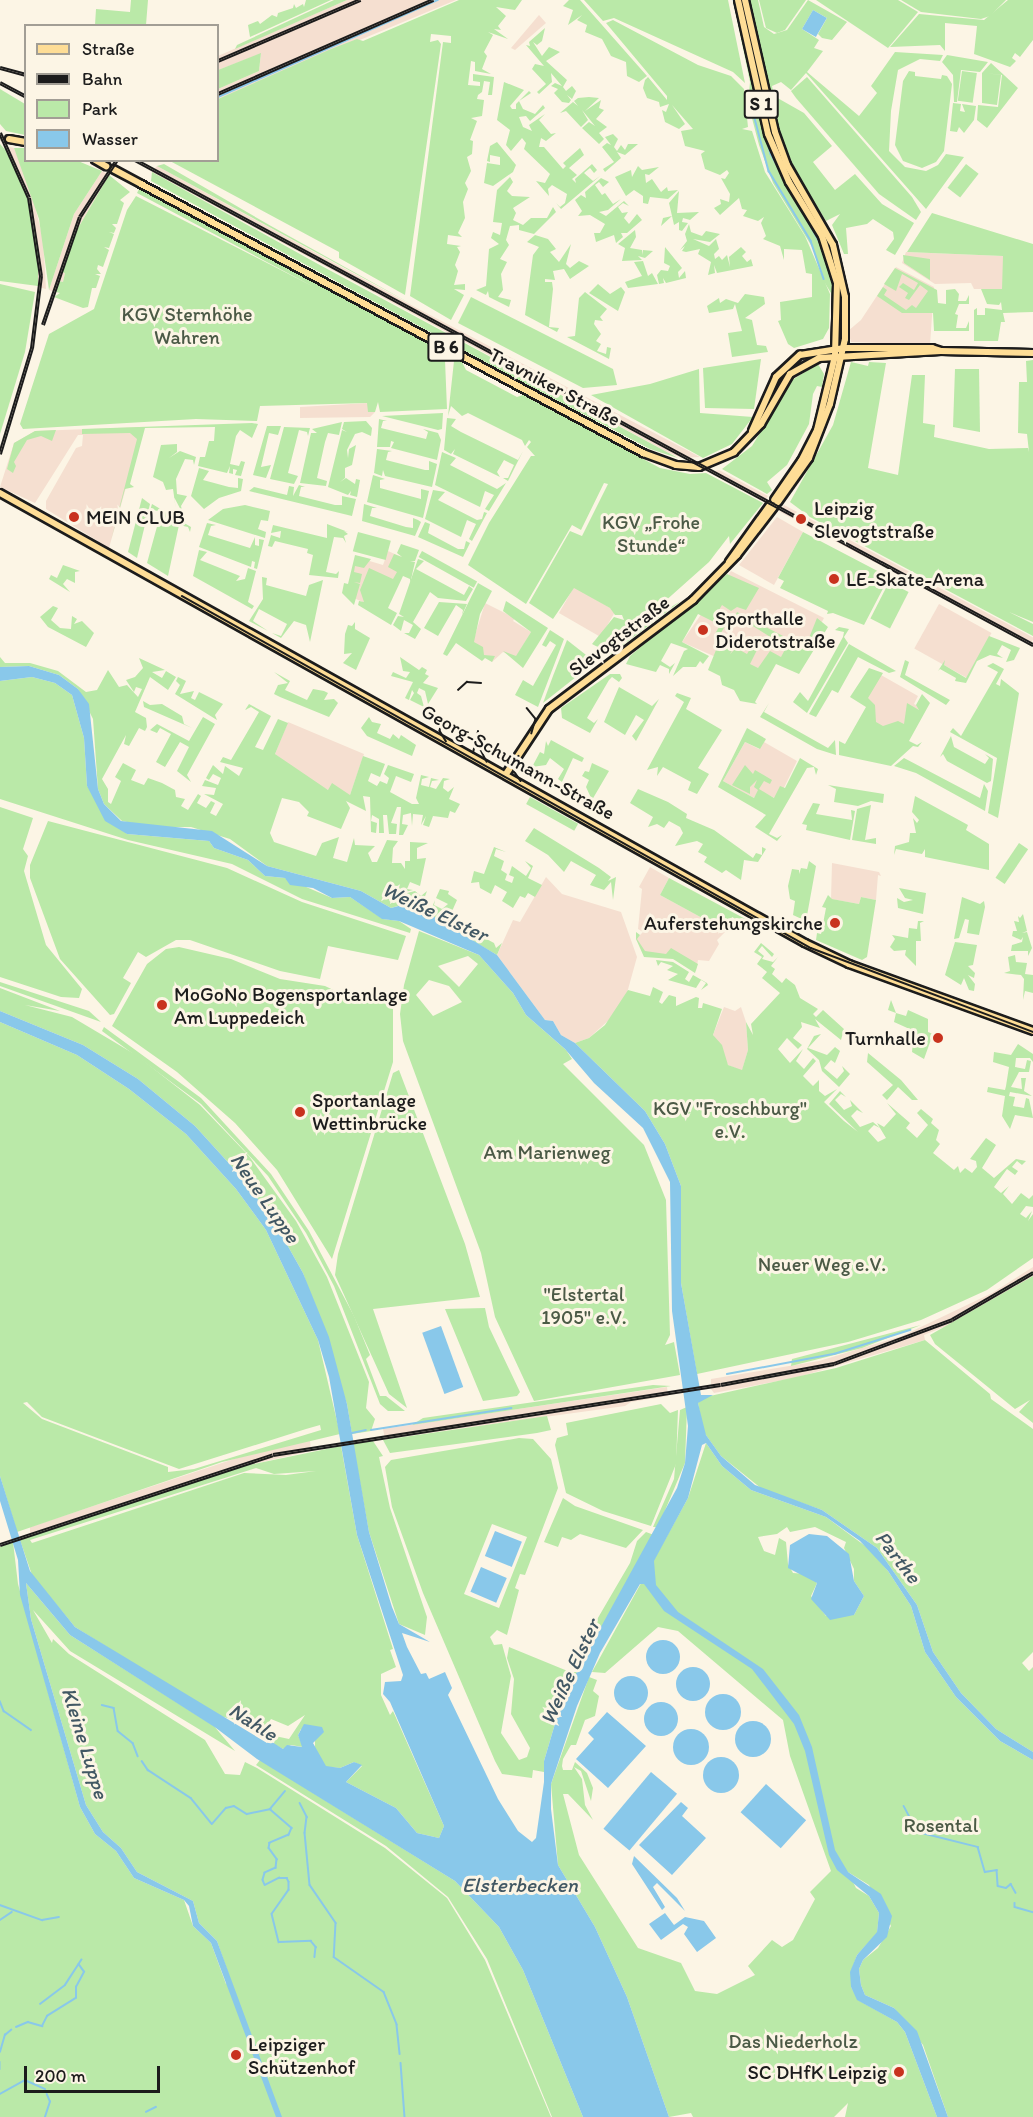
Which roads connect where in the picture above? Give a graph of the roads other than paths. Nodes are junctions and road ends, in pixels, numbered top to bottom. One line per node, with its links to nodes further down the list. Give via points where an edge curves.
1 (738, 0): 6 (main road, S 1, via 773,147 832,260 837,298)
2 (745, 0): 7 (main road, S 1, via 779,145 838,258 845,297)
3 (9, 139): 4 (main road)
4 (24, 142)
5 (99, 162): 13 (main road, Travniker Straße / B 6, via 654,458 688,467 706,465 734,452)
6 (836, 348): 7 (main road, B 6); 10 (main road, Slevogtstraße / S 1); 13 (main road, B 6, via 790,360 776,376)
7 (844, 348): 8 (main road, B 6); 10 (main road, Slevogtstraße / S 1)
8 (941, 351): 9 (main road, B 6); 10 (main road, B 6)
9 (1033, 353)
10 (839, 356): 11 (main road, Travniker Straße / B 6); 12 (main road, Slevogtstraße); 15 (main road, Slevogtstraße, via 822,430 799,474)
11 (826, 358): 12 (main road); 13 (main road, Travniker Straße / B 6, via 801,365 790,374)
12 (831, 366): 15 (main road, Slevogtstraße, via 817,429)
13 (751, 435)
14 (0, 493): 16 (main road, Georg-Schumann-Straße)
15 (774, 503): 16 (main road, Slevogtstraße, via 728,565 688,604 549,709)
16 (506, 774): 17 (main road, Georg-Schumann-Straße, via 824,953)
17 (1033, 1031)

